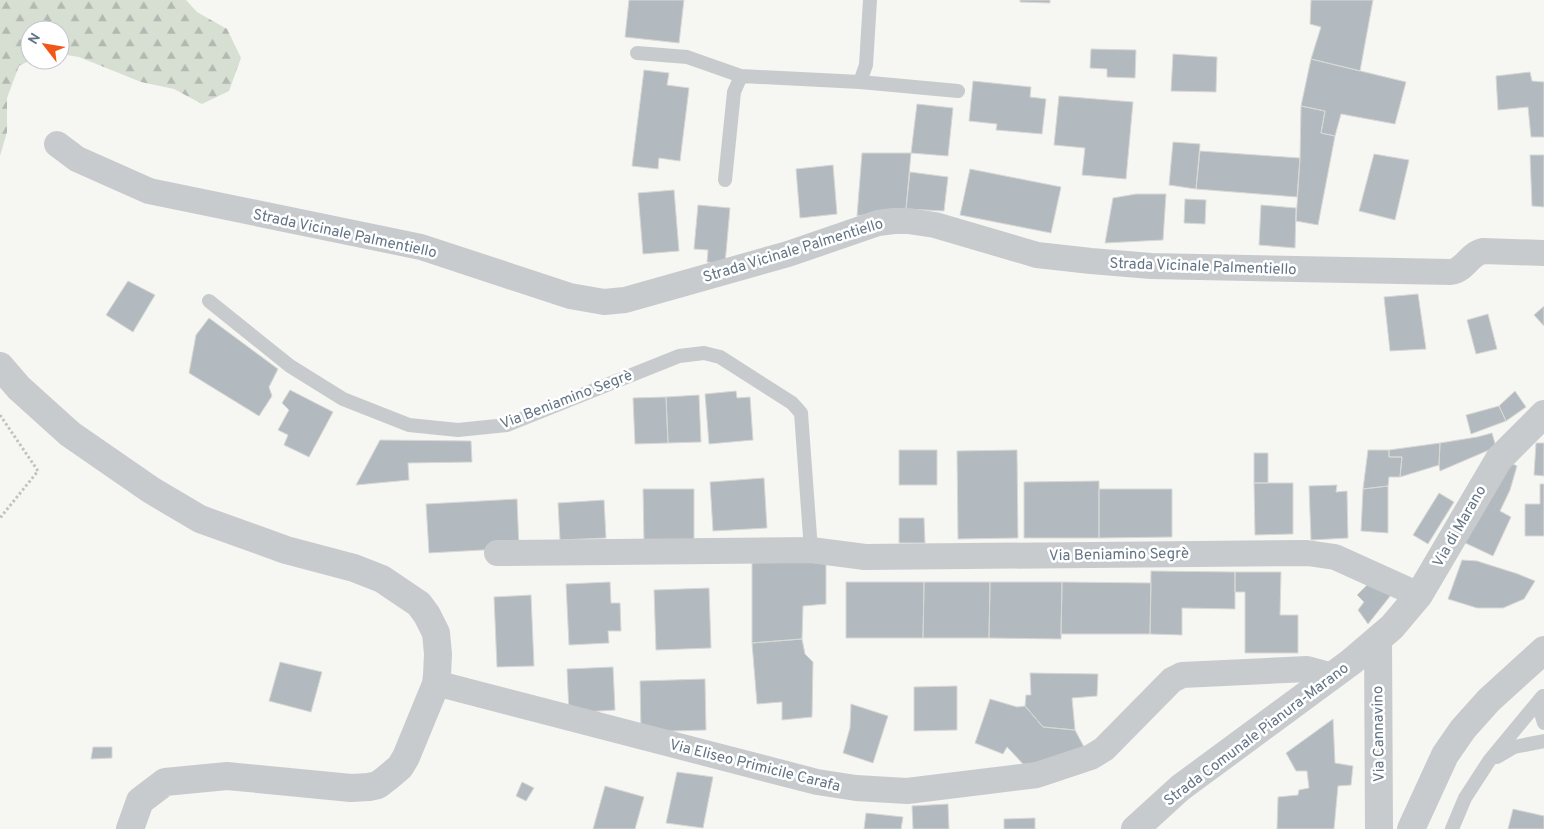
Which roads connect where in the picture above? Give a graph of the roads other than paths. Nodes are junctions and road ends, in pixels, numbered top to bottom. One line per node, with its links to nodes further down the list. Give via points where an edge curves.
1 (870, 0): 4 (lane, via 866,65)
2 (637, 52): 3 (lane, via 687,57)
3 (741, 76): 4 (lane); 7 (lane, via 734,92)
4 (860, 82): 5 (lane)
5 (958, 91)
6 (57, 144): 8 (street, Strada Vicinale Palmentiello, via 77,159 149,191 421,247 570,296 604,302 635,297 788,254 870,225 894,220 922,222 1037,255 1151,266 1451,272 1458,271 1474,254 1483,250)
7 (725, 180)
8 (1544, 253)
9 (209, 301): 12 (lane, Via Beniamino Segrè, via 290,366 343,399 409,425 458,430 507,425 679,356 704,353 720,357 792,403 801,413)
10 (0, 366): 23 (street, via 19,388 70,434 151,490 200,519 286,550 382,579 419,604 436,633 436,684 406,757 400,767 378,785 351,788 227,776 164,782 140,801)
11 (1544, 414): 14 (street, Via di Marano, via 1499,459)
12 (811, 550): 13 (street, Via Beniamino Segrè); 14 (street, Via Beniamino Segrè, via 865,556 1307,552 1334,557)
13 (497, 553)
14 (1419, 595): 15 (street, Via di Marano)
15 (1378, 640): 17 (street, Strada Comunale Pianura-Marano); 25 (street, Via Cannavino)
16 (1544, 650): 26 (street, via 1489,700 1463,730 1445,755)
17 (1333, 676): 18 (street, Via Eliseo Primicile Carafa, via 1307,669 1182,675 1172,680 1104,749 1092,757 1038,775 907,791 817,782); 24 (street, Strada Comunale Pianura-Marano, via 1180,788)
18 (447, 686)
19 (1543, 695): 20 (lane, via 1540,710); 22 (lane)
20 (1544, 723)
21 (1544, 741): 22 (lane, via 1514,747)
22 (1489, 761): 27 (lane, via 1465,798)
23 (130, 829)
24 (1135, 829)
25 (1379, 829)
26 (1411, 829)
27 (1452, 829)

